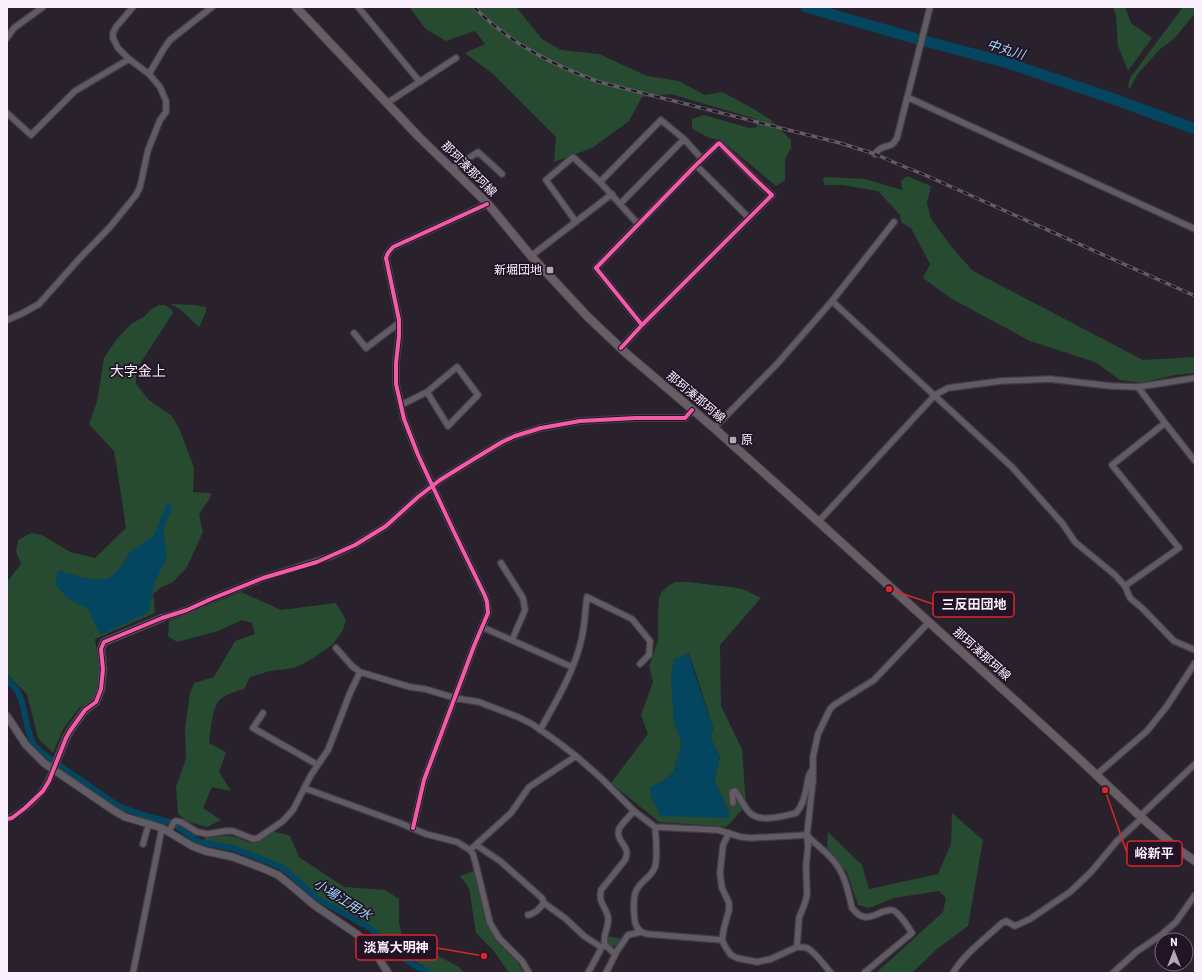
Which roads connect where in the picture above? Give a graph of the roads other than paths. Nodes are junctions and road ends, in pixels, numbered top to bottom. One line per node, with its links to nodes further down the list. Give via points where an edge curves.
1 (43, 7): 7 (street, via 14,28)
2 (133, 7): 9 (street, via 112,32 118,48)
3 (212, 7): 10 (street, via 170,40)
4 (296, 7): 13 (main road, 那珂湊那珂線)
5 (358, 7): 11 (street)
6 (930, 7): 12 (street)
7 (7, 38)
8 (456, 58): 11 (street)
9 (129, 59): 10 (street); 14 (street, via 75,91 31,135)
10 (149, 74): 32 (street, via 164,94 166,112 148,150 136,195 39,304)
11 (420, 82): 13 (street)
12 (907, 97): 16 (street, via 897,138 893,144 880,148); 29 (street)
13 (387, 103): 19 (main road, 那珂湊那珂線)
14 (7, 112)
15 (684, 140): 17 (street); 21 (street, via 661,120); 24 (street)
16 (875, 154)
17 (702, 159): 18 (street); 25 (street, via 719,143 772,195)
18 (696, 165): 25 (street); 28 (street)
19 (452, 169): 20 (street, via 478,152); 23 (main road, 那珂湊那珂線)
20 (502, 174)
21 (600, 182): 22 (street); 26 (street, via 573,157 546,180)
22 (612, 194): 24 (street); 26 (street)
23 (487, 204): 30 (main road, 那珂湊那珂線); 33 (street, via 393,248 388,253 386,258)
24 (620, 204): 28 (street)
25 (749, 218): 34 (street)
26 (576, 222): 30 (street)
27 (894, 222): 31 (street)
28 (638, 224): 34 (street, via 596,268)
29 (1195, 229)
30 (531, 256): 36 (main road, 那珂湊那珂線, via 586,316)
31 (832, 301): 40 (street); 44 (street, via 777,364)
32 (7, 320)
33 (399, 323): 35 (street, via 366,348); 41 (street, via 396,384)
34 (642, 325): 36 (street)
35 (354, 333)
36 (621, 348): 42 (main road, 那珂湊那珂線)
37 (1195, 378): 38 (street)
38 (1138, 387): 40 (street, via 1050,379 1001,381 948,388); 43 (street)
39 (427, 392): 39 (street, via 457,367 478,396 448,426); 41 (street)
40 (935, 395): 47 (street); 49 (street, via 1012,467 1062,523 1075,542 1108,568)
41 (401, 405): 46 (street, via 409,433)
42 (692, 410): 44 (main road, 那珂湊那珂線); 46 (street, via 685,418 585,421 527,432 502,442)
43 (1165, 423): 45 (street); 49 (street, via 1112,465 1179,548)
44 (714, 428): 47 (main road, 那珂湊那珂線)
45 (1195, 461)
46 (433, 486): 50 (street, via 386,526 344,550 316,562 263,578); 52 (street, via 485,596 488,613)
47 (819, 521): 51 (main road, 那珂湊那珂線)
48 (501, 562): 53 (street, via 523,598 525,610)
49 (1125, 586): 55 (street, via 1130,598 1174,641)
50 (162, 618): 68 (street, via 104,642 101,649 101,689 96,702 85,710 70,731)
51 (929, 622): 67 (street, via 874,680 830,708 818,734); 69 (main road, 那珂湊那珂線)
52 (482, 627): 53 (street); 60 (street)
53 (512, 640): 58 (street)
54 (336, 648): 59 (street)
55 (1195, 650)
56 (1195, 663): 69 (street, via 1146,731)
57 (640, 664): 58 (street, via 649,655 650,641 632,619 587,597 582,637)
58 (572, 667): 63 (street)
59 (360, 672): 60 (street); 66 (street, via 331,743)
60 (455, 698): 63 (street, via 479,702 518,717); 77 (street, via 424,780)
61 (263, 713): 66 (street, via 253,728)
62 (7, 716): 68 (street, via 26,745)
63 (540, 730): 64 (street)
64 (576, 756): 72 (street); 82 (street, via 529,787 511,813)
65 (1195, 764): 73 (street)
66 (318, 766): 70 (street)
67 (813, 769): 71 (street, via 808,776 803,803 796,813 779,817 754,816 735,791 732,792); 80 (street)
68 (53, 770): 74 (street, via 43,791 25,808); 75 (street, via 112,810 125,817)
69 (1096, 775): 73 (main road, 那珂湊那珂線)
70 (304, 788): 77 (street); 78 (street, via 293,810 283,821 253,839 232,831 207,834 197,832 176,821)
71 (733, 803)
72 (634, 811): 76 (street); 90 (street, via 619,830 619,839 627,850 627,856 601,890 600,900 608,916)
73 (1141, 817): 84 (main road, 那珂湊那珂線); 100 (street, via 1070,892 1015,926 1006,921 1002,923 957,966)
74 (7, 819)
75 (149, 823): 78 (street); 81 (street)
76 (655, 827): 79 (street, via 718,830); 88 (street, via 654,869 639,886 635,897 634,923)
77 (413, 828): 83 (street, via 457,842)
78 (165, 829): 93 (street, via 158,844); 94 (street, via 205,852 233,857 278,875 314,905 358,935 369,945)
79 (729, 833): 80 (street, via 751,838); 89 (street, via 723,845 720,873 722,888 729,903)
80 (807, 835): 91 (street, via 807,895 799,918); 99 (street, via 839,867 855,913 871,918 891,910 895,911 910,928 912,933)
81 (144, 840)
82 (476, 845): 83 (street); 86 (street, via 500,861 542,898)
83 (470, 850): 95 (street, via 490,923 499,938 522,961)
84 (1195, 861)
85 (1195, 894): 101 (street, via 1176,922)
86 (544, 903): 87 (street, via 534,914); 90 (street, via 584,936)
87 (528, 915)
88 (641, 932): 89 (street); 92 (street, via 628,935)
89 (722, 940): 91 (street, via 731,954 737,958 757,962 771,959)
90 (603, 946): 92 (street); 96 (street)
91 (797, 947): 98 (street, via 808,949)
92 (615, 954): 97 (street)
93 (133, 973)
94 (388, 973)
95 (529, 973)
96 (588, 973)
97 (606, 973)
98 (831, 973)
99 (864, 973)
100 (953, 973)
101 (1112, 973)

